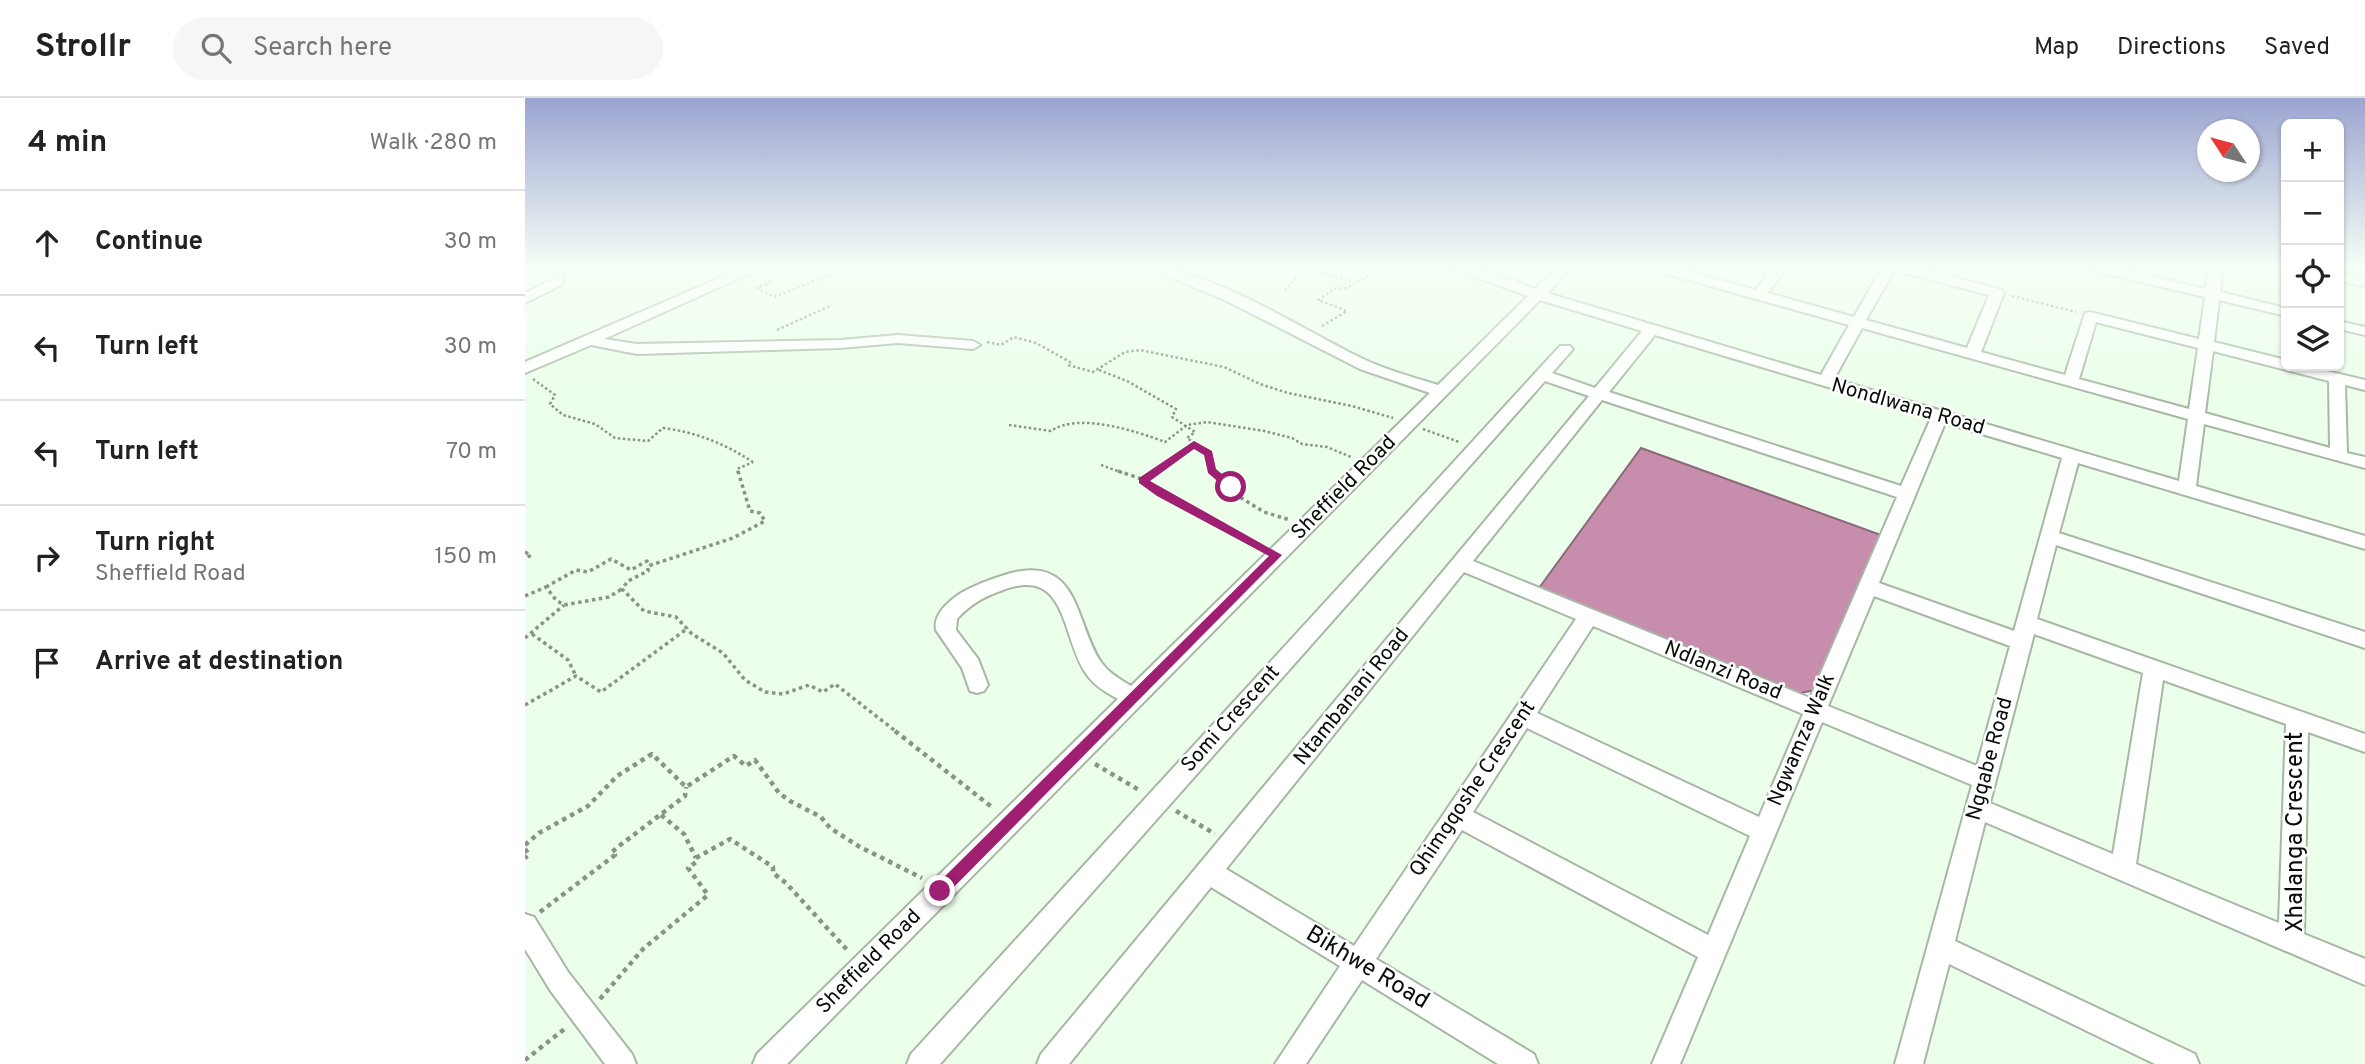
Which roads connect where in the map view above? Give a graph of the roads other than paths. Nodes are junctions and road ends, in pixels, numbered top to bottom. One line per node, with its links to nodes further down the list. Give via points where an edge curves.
1 (655, 312): 13 (street)
2 (1263, 312): 26 (street, via 1356,361)
3 (1520, 312): 26 (street, Sheffield Road)
4 (1593, 312): 11 (street, Nondlwana Road)
5 (1819, 312): 9 (street)
6 (1864, 312): 9 (street)
7 (1989, 312): 17 (street)
8 (2210, 312): 15 (street)
9 (1858, 323): 17 (street); 24 (street)
10 (2344, 326): 12 (street)
11 (1651, 330): 24 (street, Nondlwana Road); 27 (street, Ntambanani Road)
12 (2365, 331)
13 (592, 340): 14 (street, via 637,349 898,339); 19 (street)
14 (973, 345)
15 (2206, 345): 18 (street); 23 (street, via 2090,316); 28 (street)
16 (1565, 349): 21 (street, Somi Crescent)
17 (1972, 354): 23 (street)
18 (2281, 364)
19 (525, 368)
20 (2308, 371): 22 (street)
21 (1542, 375): 27 (street); 63 (street, Somi Crescent)
22 (2337, 378): 25 (street); 31 (street)
23 (2071, 381): 28 (street)
24 (1824, 383): 29 (street, Nondlwana Road)
25 (2365, 385)
26 (1441, 391): 44 (street, Sheffield Road, via 1415,426 1276,555)
27 (1599, 394): 34 (street); 37 (street, Ntambanani Road)
28 (2197, 415): 31 (street); 33 (street)
29 (1940, 416): 30 (street, Nondlwana Road); 34 (street, Ngwamza Walk)
30 (2071, 455): 33 (street, Nondlwana Road); 35 (street, Ngqabe Road)
31 (2339, 456): 32 (street)
32 (2365, 463)
33 (2187, 490): 36 (street, Nondlwana Road)
34 (1906, 494): 38 (street, Ngwamza Walk)
35 (2049, 536): 40 (street, Ngqabe Road); 41 (street)
36 (2365, 543)
37 (1461, 563): 39 (street, Ndlanzi Road); 54 (street, Ntambanani Road)
38 (1867, 586): 40 (street); 45 (street, Ngwamza Walk)
39 (1589, 616): 45 (street, Ndlanzi Road); 46 (street, Qhimgqoshe Crescent)
40 (2023, 633): 42 (street); 49 (street, Ngqabe Road)
41 (2365, 640)
42 (2154, 668): 47 (street); 53 (street)
43 (977, 685): 44 (street, via 972,667 945,629 945,618 950,610 998,583 1020,577 1042,579 1059,592 1092,666 1117,690)
44 (1134, 697): 62 (street, Sheffield Road)
45 (1815, 709): 49 (street, Ndlanzi Road); 52 (street, Ngwamza Walk)
46 (1522, 716): 51 (street, Qhimgqoshe Crescent); 52 (street)
47 (2297, 719): 48 (street, Xhalanga Crescent); 56 (street, Xhalanga Crescent)
48 (2365, 743)
49 (1985, 780): 50 (street, Ngqabe Road)
50 (1977, 808): 53 (street); 57 (street, Ngqabe Road)
51 (1458, 816): 58 (street); 59 (street, Qhimgqoshe Crescent)
52 (1764, 831): 58 (street, Ngwamza Walk)
53 (2123, 870): 56 (street)
54 (1209, 872): 59 (street, Bikhwe Road); 64 (street, Ntambanani Road)
55 (529, 921): 61 (street, via 583,1013)
56 (2291, 941): 60 (street, Xhalanga Crescent)
57 (1940, 947): 68 (street, Ngqabe Road); 69 (street)
58 (1713, 951): 67 (street, Ngwamza Walk)
59 (1357, 962): 65 (street, Qhimgqoshe Crescent); 66 (street, Bikhwe Road)
60 (2365, 972)
61 (622, 1064)
62 (767, 1064)
63 (921, 1064)
64 (1051, 1064)
65 (1289, 1064)
66 (1524, 1064)
67 (1666, 1064)
68 (1909, 1064)
69 (2185, 1064)

